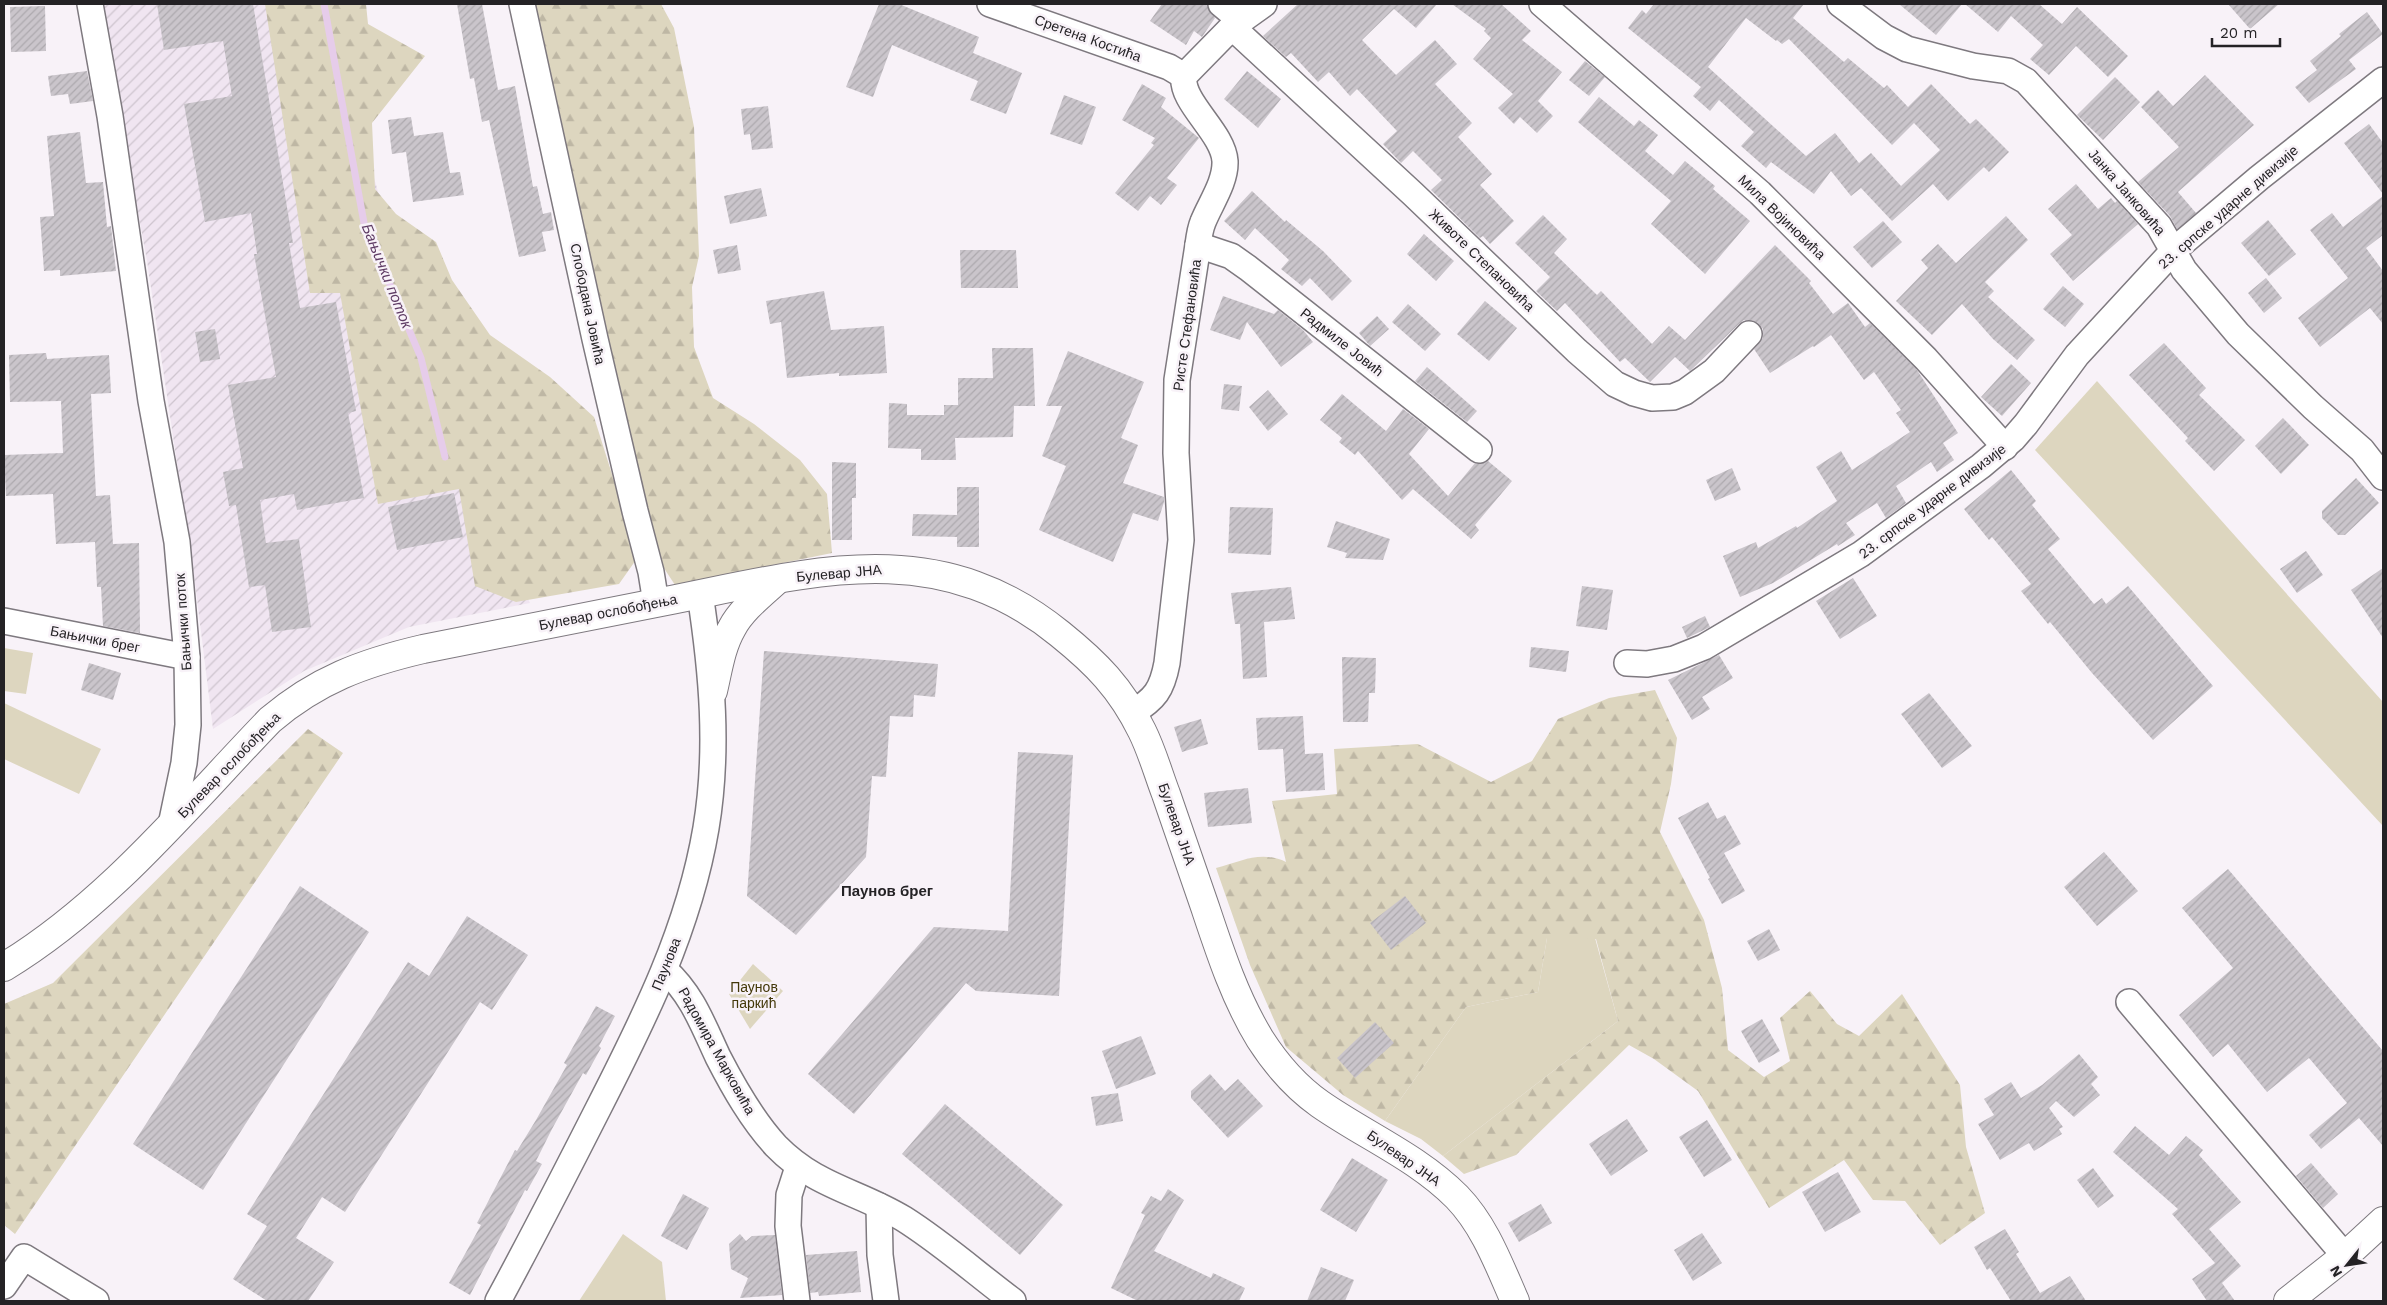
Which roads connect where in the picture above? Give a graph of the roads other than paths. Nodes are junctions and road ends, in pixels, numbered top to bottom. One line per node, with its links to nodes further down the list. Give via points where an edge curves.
1 (90, 4): 21 (street, Бањички поток, via 110,116 151,401 177,542)
2 (522, 4): 19 (street, Слободана Јовића)
3 (990, 4): 9 (street, Сретена Костића, via 1169,67)
4 (1221, 4): 8 (street, Животе Степановића)
5 (1264, 4): 8 (street)
6 (1542, 4): 14 (street, Мила Војиновића, via 1760,193 1926,359)
7 (1840, 4): 12 (street, Јанка Јанковића, via 1896,44 1948,60 2008,71 2026,81 2159,226)
8 (1236, 24): 9 (street); 13 (street, Животе Степановића, via 1615,384 1652,398 1673,397 1695,387)
9 (1184, 76): 11 (street, Ристе Стефановића, via 1184,87 1220,144 1225,162 1202,224)
10 (2383, 80): 12 (street, 23. српске ударне дивизије)
11 (1198, 245): 15 (street, Радмиле Јовић, via 1231,256 1248,268); 24 (street, Ристе Стефановића, via 1177,380 1176,453 1181,540 1167,663 1164,681 1155,696)
12 (2174, 250): 14 (street, 23. српске ударне дивизије, via 2077,355 2026,424); 16 (street, Јанка Јанковића, via 2194,284 2238,334 2362,450)
13 (1749, 334)
14 (2005, 446): 22 (street, 23. српске ударне дивизије, via 1861,554 1721,638 1674,659 1647,664)
15 (1479, 450)
16 (2383, 477)
17 (777, 580): 18 (main road, Булевар ЈНА); 23 (main road, via 732,628 723,649); 24 (main road, Булевар ЈНА, via 887,568 965,580 1006,598 1054,629 1108,677)
18 (700, 594): 19 (main road, Булевар ослобођења); 23 (street, Паунова)
19 (656, 603): 25 (main road, Булевар ослобођења, via 423,649 348,671 298,698 270,720)
20 (4, 621): 21 (street, Бањички брег)
21 (187, 657): 25 (street, Бањички поток, via 188,725)
22 (1627, 663)
23 (713, 691): 27 (street, Паунова, via 714,737 706,827 681,927)
24 (1132, 712): 39 (main road, Булевар ЈНА, via 1150,749 1230,978 1251,1024 1269,1053 1298,1086 1321,1105 1399,1151 1457,1197 1492,1248)
25 (171, 825): 26 (main road, Булевар ослобођења, via 71,920)
26 (4, 967)
27 (665, 970): 29 (street, Радомира Марковића, via 690,998 733,1086 751,1113); 35 (street, Паунова, via 626,1054)
28 (2129, 1002): 32 (street)
29 (798, 1167): 30 (street, Радомира Марковића); 36 (street, via 788,1195 788,1226)
30 (879, 1206): 37 (street, via 880,1255); 38 (street, Радомира Марковића, via 904,1219)
31 (2383, 1221): 32 (main road)
32 (2345, 1256): 40 (main road)
33 (4, 1286): 34 (street, via 24,1257)
34 (96, 1301)
35 (498, 1301)
36 (797, 1301)
37 (886, 1301)
38 (1013, 1301)
39 (1515, 1301)
40 (2288, 1301)

